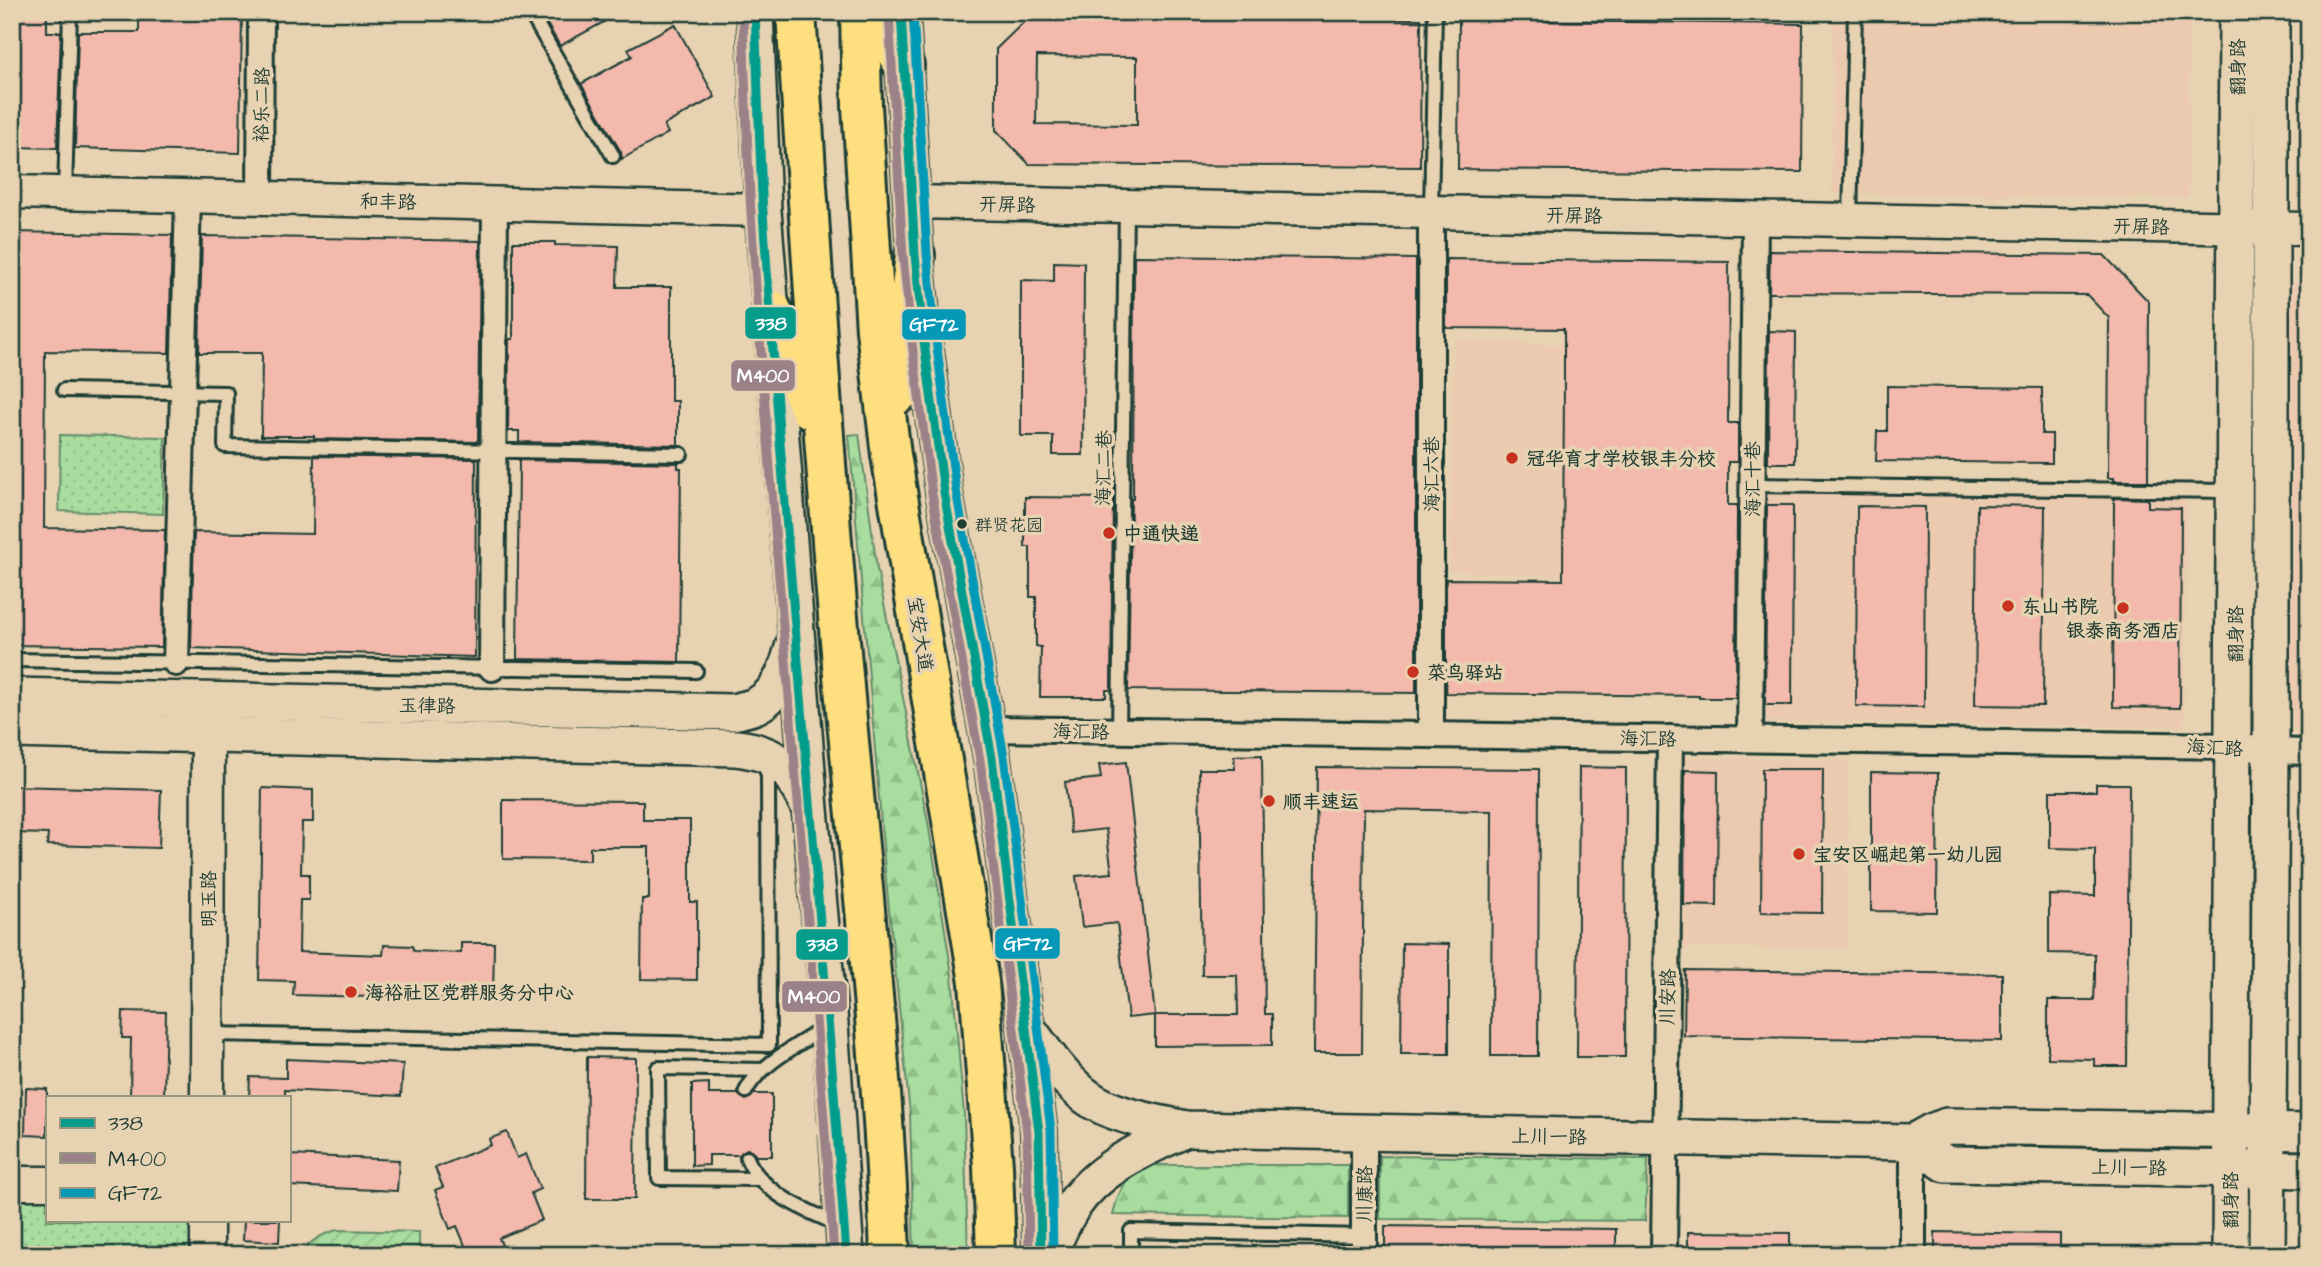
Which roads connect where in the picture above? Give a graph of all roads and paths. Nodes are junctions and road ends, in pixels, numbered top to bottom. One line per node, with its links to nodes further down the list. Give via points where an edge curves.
1 (70, 12): 16 (lane)
2 (261, 12): 18 (street, 裕乐二路)
3 (530, 12): 14 (lane)
4 (755, 12): 22 (main road)
5 (796, 12): 32 (main road)
6 (860, 12): 35 (main road, 宝安大道, via 876,330)
7 (876, 12): 13 (main road)
8 (901, 12): 13 (main road)
9 (1435, 12): 23 (lane)
10 (1855, 12): 25 (lane)
11 (2237, 12): 26 (main road, 翻身路)
12 (2271, 12): 26 (main road, 翻身路)
13 (904, 66): 19 (main road)
14 (613, 156)
15 (12, 192): 16 (street, 和丰路)
16 (65, 193): 17 (street, 和丰路)
17 (188, 197): 18 (street, 和丰路); 31 (street)
18 (260, 198): 20 (street, 和丰路)
19 (912, 202): 21 (street, 开屏路); 28 (main road)
20 (495, 204): 22 (street, 和丰路); 33 (street)
21 (1126, 206): 23 (street, 开屏路); 47 (lane, 海汇二巷)
22 (763, 210): 29 (main road)
23 (1431, 212): 24 (street, 开屏路); 48 (street, 海汇六巷)
24 (1755, 218): 25 (street, 开屏路); 36 (street, 海汇十巷)
25 (1850, 220): 26 (street, 开屏路)
26 (2253, 227): 27 (street, 开屏路); 37 (main road, 翻身路); 54 (main road, 翻身路)
27 (2309, 229)
28 (915, 255): 35 (main road); 45 (main road, via 944,492)
29 (772, 310): 32 (main road); 38 (main road)
30 (64, 390): 31 (lane)
31 (183, 392): 33 (lane, via 226,393 225,446); 40 (street)
32 (824, 444): 87 (main road, via 876,1013)
33 (493, 450): 34 (lane); 41 (street)
34 (681, 454)
35 (891, 455): 88 (main road, 宝安大道, via 979,982)
36 (1752, 485): 37 (lane); 51 (street, 海汇十巷)
37 (2235, 491): 52 (main road, 翻身路)
38 (797, 634): 44 (main road, 玉律路, via 785,675 771,693 757,705 733,712); 56 (main road)
39 (12, 660): 40 (lane)
40 (176, 663): 41 (lane)
41 (492, 668): 42 (lane)
42 (696, 671)
43 (12, 696): 44 (main road, 玉律路)
44 (208, 700): 49 (street, 明玉路)
45 (987, 729): 47 (street, 海汇路); 58 (main road)
46 (12, 730): 49 (main road, 玉律路)
47 (1119, 731): 48 (street, 海汇路)
48 (1431, 735): 50 (street, 海汇路)
49 (208, 736): 53 (main road, 玉律路); 59 (street, 明玉路)
50 (1670, 738): 51 (street, 海汇路); 71 (street, 川安路)
51 (1750, 739): 52 (street, 海汇路)
52 (2234, 746): 54 (street, 海汇路); 60 (main road, 翻身路)
53 (759, 751): 56 (main road, via 792,776); 59 (lane, via 768,775 769,1045)
54 (2271, 751): 55 (street, 海汇路); 61 (main road, 翻身路)
55 (2309, 752)
56 (810, 809): 57 (main road)
57 (830, 1024): 62 (lane); 82 (main road)
58 (1026, 1026): 65 (main road, 上川一路, via 1057,1069 1088,1098 1127,1116); 89 (main road, via 1039,1132)
59 (207, 1034): 64 (street, 明玉路)
60 (2231, 1068): 66 (main road, via 2218,1106 2203,1119); 68 (main road, 翻身路)
61 (2268, 1068): 67 (main road, via 2279,1103); 69 (main road, 翻身路)
62 (762, 1070): 63 (lane); 78 (lane, via 659,1068 659,1178)
63 (746, 1090)
64 (207, 1096)
65 (1186, 1129): 70 (main road, 上川一路); 90 (main road, 上川一路, via 1123,1160 1095,1181 1072,1206)
66 (2166, 1130): 68 (main road, 上川一路); 72 (main road, 上川一路, via 1947,1126)
67 (2309, 1130): 69 (main road, 上川一路)
68 (2231, 1131): 69 (main road, 上川一路); 75 (main road, 翻身路)
69 (2267, 1132): 76 (main road, 翻身路)
70 (1364, 1133): 71 (main road, 上川一路); 84 (street, 川康路)
71 (1665, 1138): 72 (main road, 上川一路); 92 (street, 川安路)
72 (1913, 1143): 74 (main road, 上川一路, via 1946,1164); 93 (street)
73 (747, 1158): 78 (lane)
74 (2171, 1168): 75 (main road, 上川一路); 85 (main road, via 2207,1184 2220,1198)
75 (2230, 1169): 76 (main road, 上川一路); 85 (main road, 翻身路)
76 (2267, 1169): 77 (main road, 上川一路); 83 (main road, 翻身路)
77 (2309, 1172): 83 (main road, via 2278,1195)
78 (761, 1179): 82 (lane)
79 (12, 1183): 80 (street)
80 (46, 1183)
81 (207, 1222): 86 (street)
82 (846, 1241)
83 (2267, 1244)
84 (1364, 1245): 91 (lane, via 1131,1231)
85 (2230, 1247)
86 (207, 1255)
87 (890, 1255)
88 (996, 1255)
89 (1041, 1255)
90 (1048, 1255)
91 (1131, 1255)
92 (1664, 1255)
93 (1913, 1255)

